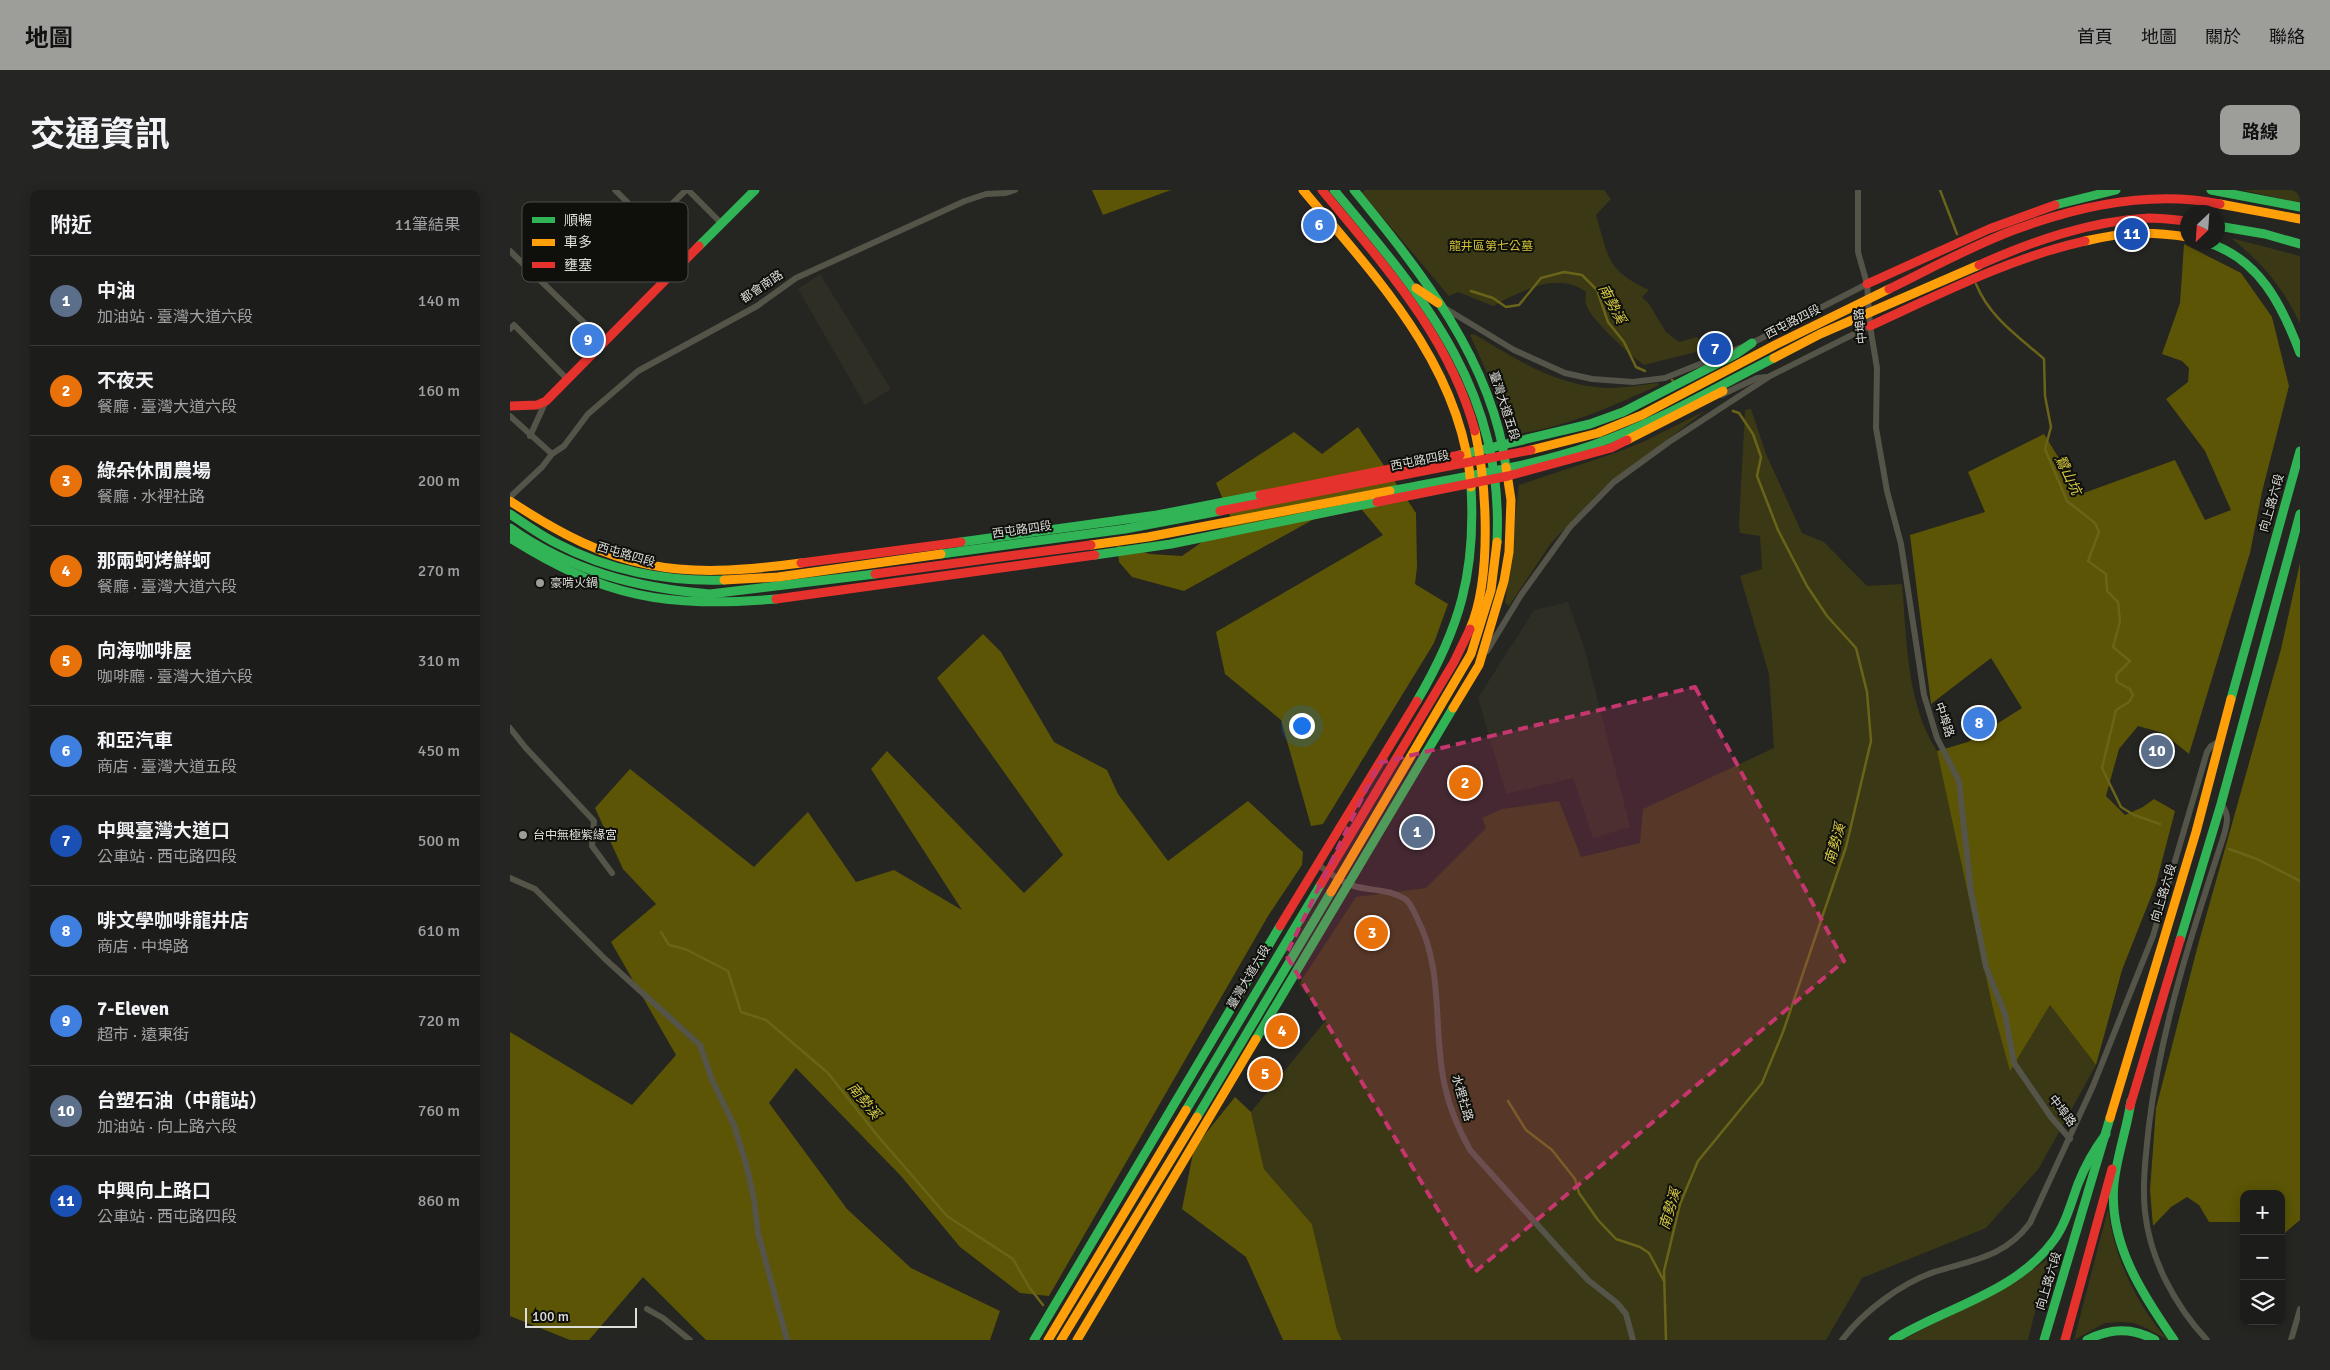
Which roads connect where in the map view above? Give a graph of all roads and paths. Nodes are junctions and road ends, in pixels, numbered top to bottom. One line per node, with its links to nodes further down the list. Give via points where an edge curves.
1 (615, 190): 12 (street)
2 (687, 190): 13 (street); 19 (street)
3 (755, 190): 19 (main road)
4 (1015, 190): 53 (street, 都會南路, via 965,201 796,278 757,306 638,371 588,414 564,446)
5 (1303, 190): 54 (main road, via 1409,322 1451,400)
6 (1322, 190): 51 (main road, via 1407,298 1444,352 1464,395)
7 (1334, 190): 32 (main road, 臺灣大道五段)
8 (1354, 190): 34 (main road, 臺灣大道五段)
9 (1858, 190): 31 (street, 中埠路, via 1858,252)
10 (2116, 190): 31 (main road, 西屯路四段, via 2016,217)
11 (2211, 190): 14 (main road)
12 (627, 202)
13 (674, 202)
14 (2300, 207)
15 (2177, 219): 17 (main road, 西屯路四段); 18 (main road); 35 (main road, 西屯路四段, via 2120,221 2027,244)
16 (2300, 219): 33 (main road, 西屯路四段, via 2196,199 2109,204 2013,230)
17 (2180, 220)
18 (2180, 221)
19 (722, 224): 27 (main road)
20 (2225, 227): 22 (main road)
21 (2180, 235): 36 (main road, via 2134,232 2052,249)
22 (2300, 244)
23 (2225, 247): 26 (main road)
24 (2225, 250): 26 (main road)
25 (510, 251): 28 (street)
26 (2236, 254): 40 (main road, via 2272,290)
27 (688, 259)
28 (522, 263)
29 (542, 282): 39 (street)
30 (666, 282): 39 (main road)
31 (1867, 284): 33 (street, 中埠路); 38 (street, 西屯路四段)
32 (1416, 288): 34 (main road); 50 (main road, 臺灣大道五段, via 1460,360 1476,398)
33 (1870, 300): 35 (street, 中埠路); 62 (main road, 西屯路四段, via 1774,345 1642,415 1590,435 1556,446)
34 (1442, 306): 38 (street, 西屯路四段, via 1514,350 1564,373 1592,379 1633,382 1665,378); 49 (main road, 臺灣大道五段, via 1478,370 1498,419)
35 (1870, 312): 36 (street, 中埠路); 41 (main road, 西屯路四段)
36 (1870, 326): 42 (street); 81 (street, 中埠路, via 1877,368 1876,428 1880,452 1901,544 1924,695 1937,738 1959,781 1971,892 1986,967 2005,1014 2014,1063 2051,1117)
37 (510, 329): 43 (street, via 514,325)
38 (1752, 343): 49 (main road, 西屯路四段, via 1623,412)
39 (605, 344): 43 (main road)
40 (2300, 353)
41 (1770, 361): 45 (main road); 67 (main road, 西屯路四段, via 1647,423 1593,445 1457,478)
42 (1770, 376): 45 (street, via 1757,378); 69 (street, via 1683,432 1614,482 1570,527 1521,595)
43 (568, 380): 44 (main road)
44 (546, 401): 46 (main road, via 537,405); 48 (street)
45 (1699, 405): 55 (main road, via 1611,448)
46 (510, 406)
47 (510, 416): 48 (street)
48 (530, 436): 53 (street)
49 (1504, 446): 50 (main road, 西屯路四段); 55 (main road, 臺灣大道五段)
50 (1490, 449): 51 (main road, 西屯路四段); 56 (main road, 臺灣大道五段)
51 (1479, 451): 54 (main road, 西屯路四段); 57 (main road)
52 (2300, 451): 71 (main road, 向上路六段)
53 (552, 454): 59 (street, 都會南路)
54 (1467, 454): 58 (main road); 64 (main road, 西屯路四段)
55 (1508, 476): 56 (main road); 69 (main road, 臺灣大道五段, via 1509,552 1494,619)
56 (1496, 478): 57 (main road); 77 (main road, 臺灣大道五段, via 1498,523 1494,574 1471,653)
57 (1482, 481): 58 (main road); 74 (main road, 臺灣大道六段, via 1482,593 1470,626 1454,662)
58 (1470, 483): 66 (main road); 73 (main road, 臺灣大道六段, via 1470,563 1454,628 1443,655)
59 (510, 497)
60 (510, 501): 64 (main road, 西屯路四段, via 542,524 587,547 626,562 690,573 760,569)
61 (510, 514): 62 (main road, 西屯路四段, via 555,543 605,564 665,578 722,581 840,569)
62 (1213, 514): 64 (main road)
63 (2300, 514): 72 (main road)
64 (1157, 515)
65 (510, 528): 67 (main road, 西屯路四段, via 550,553 597,574 635,586 710,594 902,572)
66 (1219, 534): 67 (main road); 68 (main road, via 1117,552 775,598 702,603 653,599 615,590 560,568)
67 (1148, 537)
68 (510, 538)
69 (1479, 665): 78 (main road)
70 (510, 728): 75 (street, via 594,821 592,846)
71 (2220, 740): 80 (main road, 向上路六段); 81 (street, via 2207,752 2153,936)
72 (2222, 804): 79 (main road); 98 (street, via 2228,819 2182,974 2154,1089 2144,1192 2149,1232 2166,1282 2182,1309)
73 (1318, 865): 74 (street, 水裡社路); 86 (main road, 臺灣大道六段)
74 (1327, 871): 77 (street, 水裡社路); 87 (main road, 臺灣大道六段)
75 (612, 873)
76 (510, 878): 85 (street, via 535,889 605,959 700,1044 712,1080 734,1125 746,1164 758,1233)
77 (1340, 878): 78 (street, 水裡社路); 88 (main road)
78 (1349, 884): 89 (main road); 90 (street, 水裡社路, via 1388,892 1407,900 1423,931 1432,959 1445,1086 1462,1136 1470,1150 1561,1251 1588,1280 1617,1303 1626,1314)
79 (2131, 1101): 94 (main road); 97 (main road, via 2114,1183 2114,1212 2122,1248 2147,1301)
80 (2106, 1134): 92 (main road, via 2092,1153 2054,1240 2041,1256 2009,1281 1929,1318); 93 (main road, 向上路六段)
81 (2070, 1138): 91 (street, via 2030,1223 2016,1239 1992,1255 1916,1280 1874,1308)
82 (647, 1309): 84 (street, via 664,1318)
83 (2300, 1309): 99 (street)
84 (690, 1340)
85 (787, 1340)
86 (1034, 1340)
87 (1048, 1340)
88 (1061, 1340)
89 (1077, 1340)
90 (1633, 1340)
91 (1842, 1340)
92 (1893, 1340)
93 (2044, 1340)
94 (2065, 1340)
95 (2087, 1340): 96 (main road, via 2110,1330 2138,1332)
96 (2155, 1340)
97 (2174, 1340)
98 (2207, 1340)
99 (2291, 1340)

